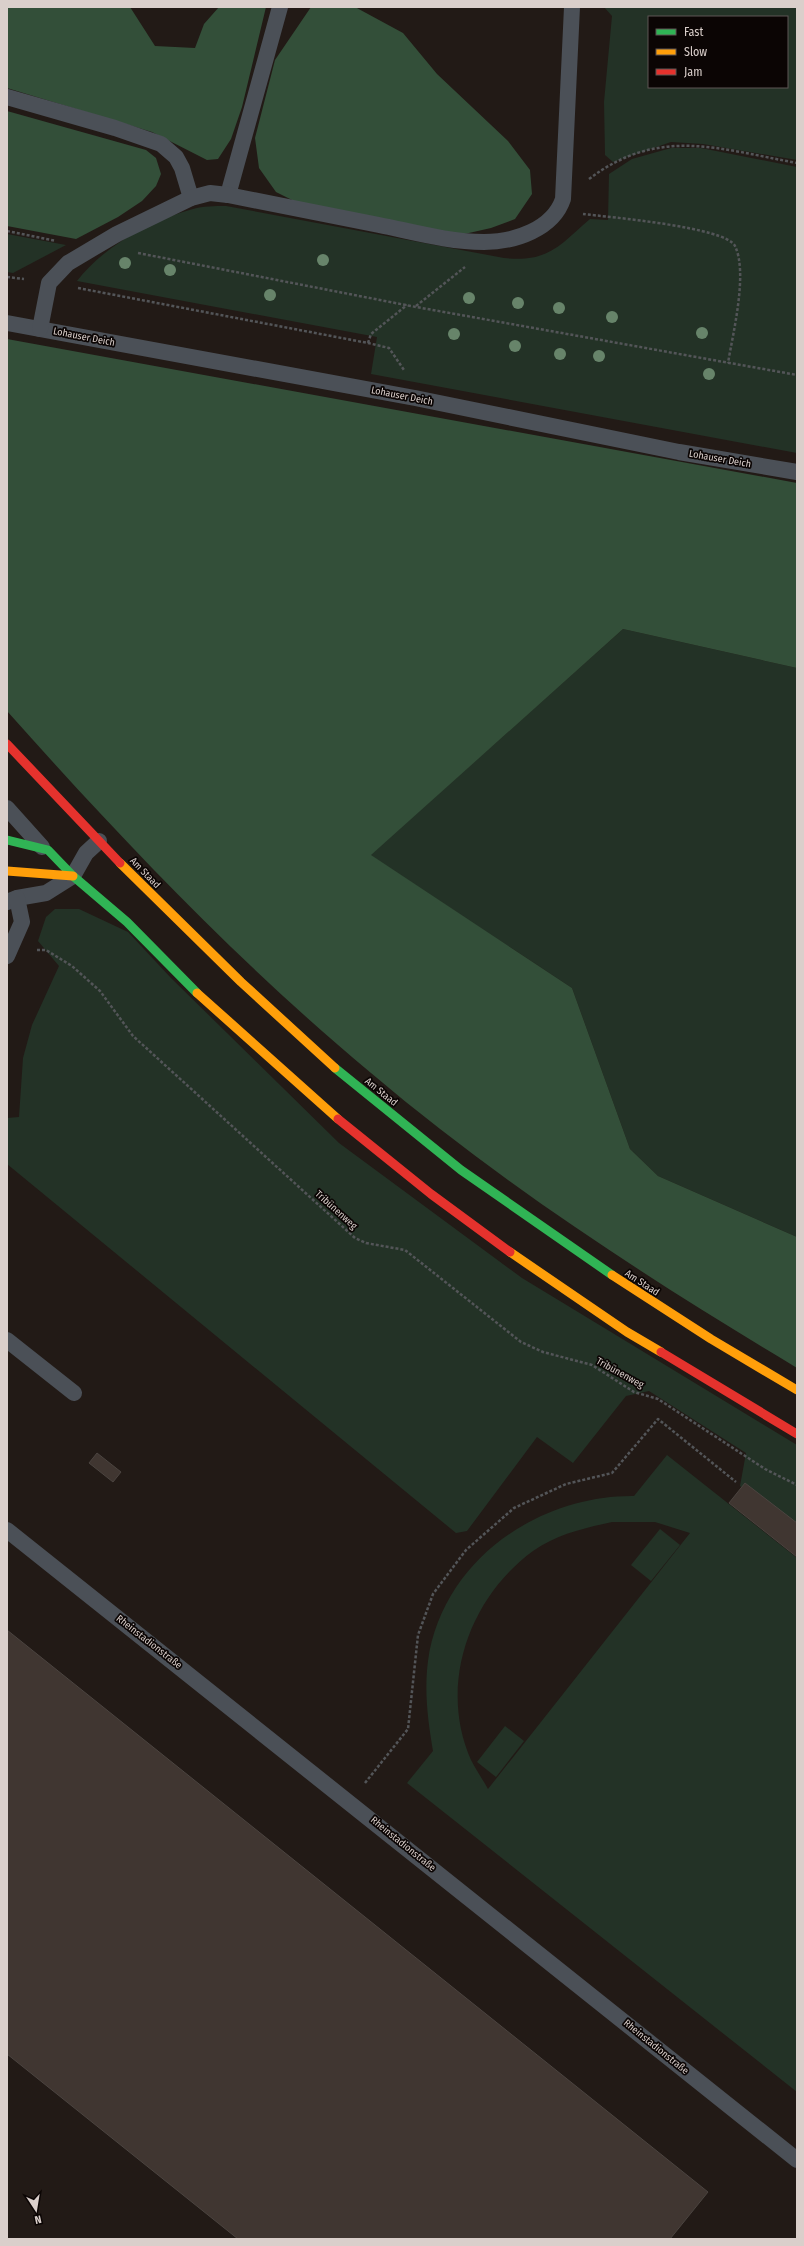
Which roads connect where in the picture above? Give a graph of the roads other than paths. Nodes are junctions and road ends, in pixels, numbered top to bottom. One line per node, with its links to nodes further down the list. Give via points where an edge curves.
1 (280, 7): 4 (lane)
2 (572, 7): 4 (lane, via 561,205 540,229 509,239 485,242 446,239)
3 (7, 97): 5 (lane, via 161,144 176,157)
4 (228, 195): 5 (lane, via 210,193)
5 (191, 198): 7 (lane, via 117,234 68,264 48,283)
6 (7, 322): 7 (lane, Lohauser Deich)
7 (40, 329): 8 (lane, Lohauser Deich, via 415,398 679,452)
8 (797, 472)
9 (7, 744): 12 (street, Am Staad)
10 (7, 808): 13 (lane)
11 (7, 840): 13 (street)
12 (99, 842): 15 (lane, via 86,853); 19 (street, Am Staad, via 276,1017 360,1089 460,1169 613,1277 729,1351)
13 (42, 847): 15 (street)
14 (7, 871): 15 (street)
15 (73, 876): 16 (lane, via 46,893); 21 (street, via 127,922 207,1004 323,1107 430,1194 527,1265 627,1332)
16 (12, 900): 17 (lane, via 22,922)
17 (9, 952)
18 (7, 1340): 20 (lane)
19 (797, 1390)
20 (74, 1393)
21 (797, 1434)
22 (7, 1530): 23 (lane, Rheinstadionstraße)
23 (797, 2160)

